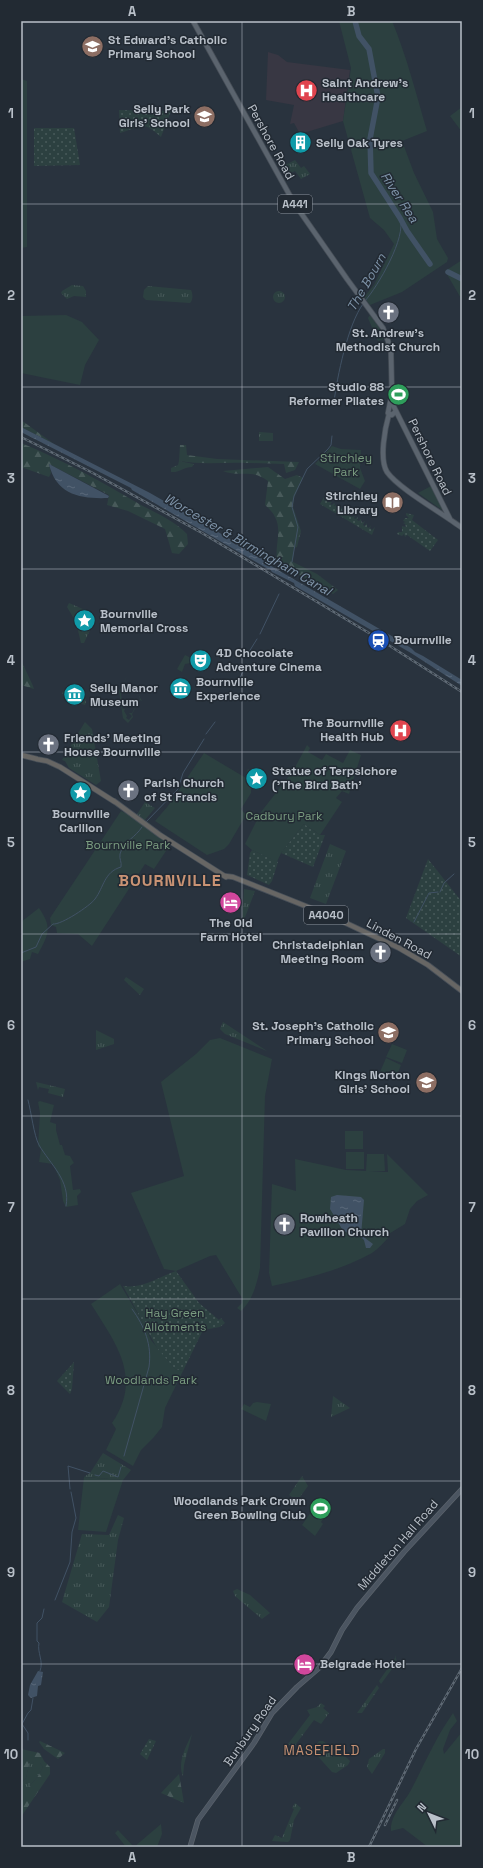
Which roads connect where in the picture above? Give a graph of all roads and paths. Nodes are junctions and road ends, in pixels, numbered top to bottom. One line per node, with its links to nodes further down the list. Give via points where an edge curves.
1 (193, 21): 2 (main road, Pershore Road / A441, via 294,203 383,328 391,355)
2 (393, 408): 3 (main road, via 387,410); 3 (main road, via 393,415); 4 (main road, Pershore Road)
3 (389, 414): 5 (main road, via 383,452 387,472)
4 (444, 508): 5 (main road); 6 (main road, Pershore Road)
5 (439, 511): 6 (main road)
6 (450, 519): 7 (main road, Pershore Road)
7 (462, 528)
8 (21, 755): 9 (highway, Linden Road / A4040, via 60,767 114,801 208,867 240,883 332,917 399,948 428,965)
9 (462, 992)
10 (462, 1489): 11 (main road, Middleton Hall Road)
11 (351, 1615): 12 (main road, Bunbury Road, via 331,1652 319,1668 280,1703 233,1773 204,1810 198,1820)
12 (190, 1847)

